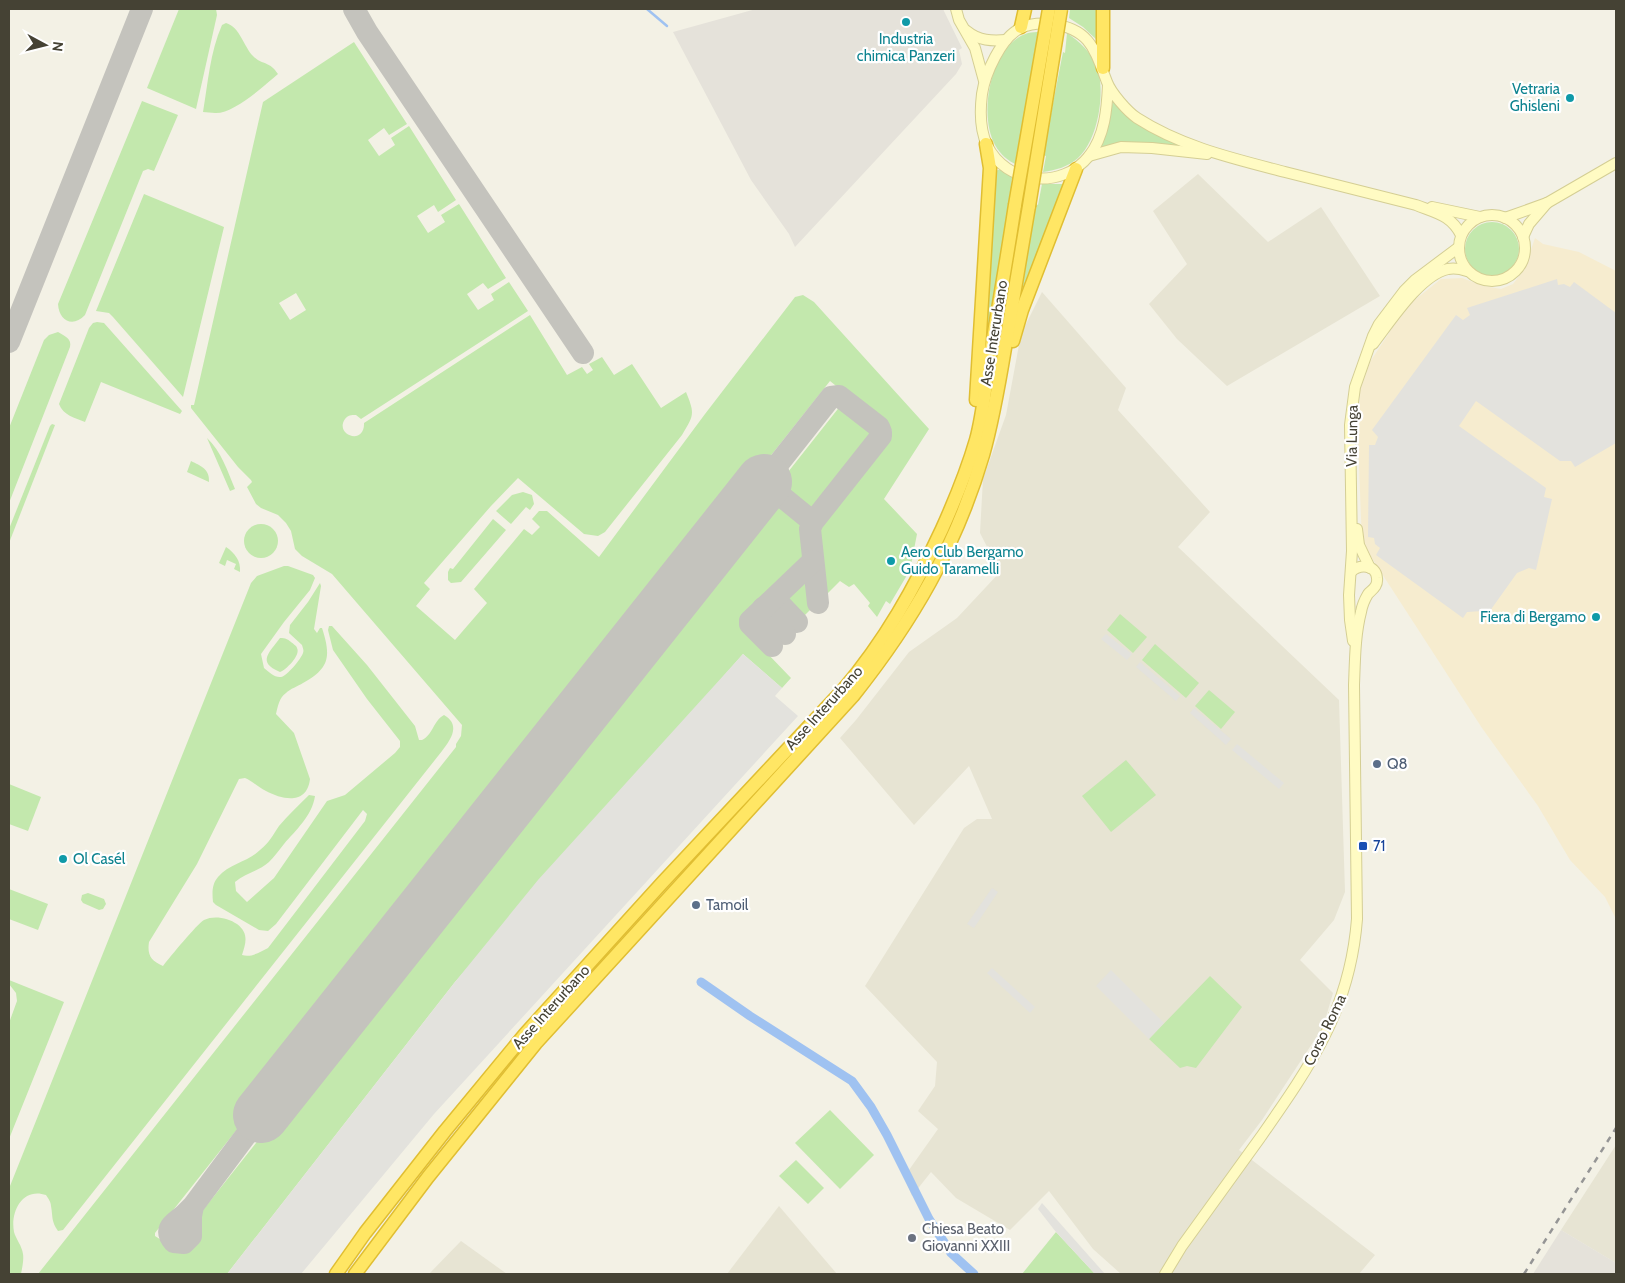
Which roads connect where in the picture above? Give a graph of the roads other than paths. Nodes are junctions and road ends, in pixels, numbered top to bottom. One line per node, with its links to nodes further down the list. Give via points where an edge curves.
1 (956, 9): 7 (street)
2 (1025, 9): 6 (highway)
3 (1049, 9): 28 (highway, Asse Interurbano, bridge, via 976,439 966,472)
4 (1061, 9): 26 (highway, Asse Interurbano, bridge)
5 (1102, 9): 9 (highway)
6 (1022, 27): 8 (street); 9 (street, via 1051,24 1066,27 1089,41)
7 (966, 30): 8 (street, via 985,40); 10 (street)
8 (1006, 40): 10 (street)
9 (1103, 68): 11 (street)
10 (984, 81): 12 (street, via 980,110)
11 (1108, 84): 13 (street, via 1105,120); 14 (street, via 1136,117 1164,134)
12 (986, 144): 16 (street, via 993,156 1025,177 1052,179); 28 (highway, via 990,168 976,405 970,437 935,533)
13 (1089, 156): 14 (street, via 1121,147); 16 (street)
14 (1221, 156): 18 (street)
15 (1616, 163): 17 (street, Via Lunga)
16 (1076, 169): 26 (highway, via 1012,343)
17 (1547, 203): 20 (street, Via Lunga); 22 (street, Via Lunga, via 1529,224)
18 (1416, 205): 19 (street, Via Lunga); 21 (street, via 1446,217 1456,225)
19 (1480, 217): 20 (street, Via Lunga); 21 (street, via 1470,223)
20 (1505, 218): 22 (street)
21 (1461, 235): 23 (street)
22 (1523, 237): 24 (street, Via Lunga, via 1522,261 1511,275 1489,281)
23 (1459, 247): 24 (street); 25 (street, Via Lunga, via 1404,291 1378,324)
24 (1467, 271): 25 (street, Via Lunga, via 1446,270 1424,283 1408,298)
25 (1368, 350): 27 (street, Via Lunga, via 1357,381 1350,425)
26 (1004, 355): 35 (highway, Asse Interurbano, via 994,412 969,498 937,571 892,645 853,696 536,1044 428,1177)
27 (1352, 494): 29 (street, Via Lunga, via 1360,545); 30 (street, Via Lunga)
28 (934, 547): 34 (highway, Asse Interurbano, via 909,595 866,662 843,690 662,882 525,1034 445,1131)
29 (1370, 568): 30 (street, via 1358,567); 32 (street, Corso Roma, via 1377,578)
30 (1351, 572): 31 (street, Corso Roma)
31 (1350, 584): 32 (street, via 1359,594); 33 (street, Corso Roma, via 1350,620)
32 (1369, 593): 33 (street, Corso Roma, via 1361,612)
33 (1355, 654): 36 (street, Corso Roma, via 1357,919 1354,953 1345,989 1334,1019 1302,1077)
34 (336, 1274)
35 (355, 1274)
36 (1165, 1274)

